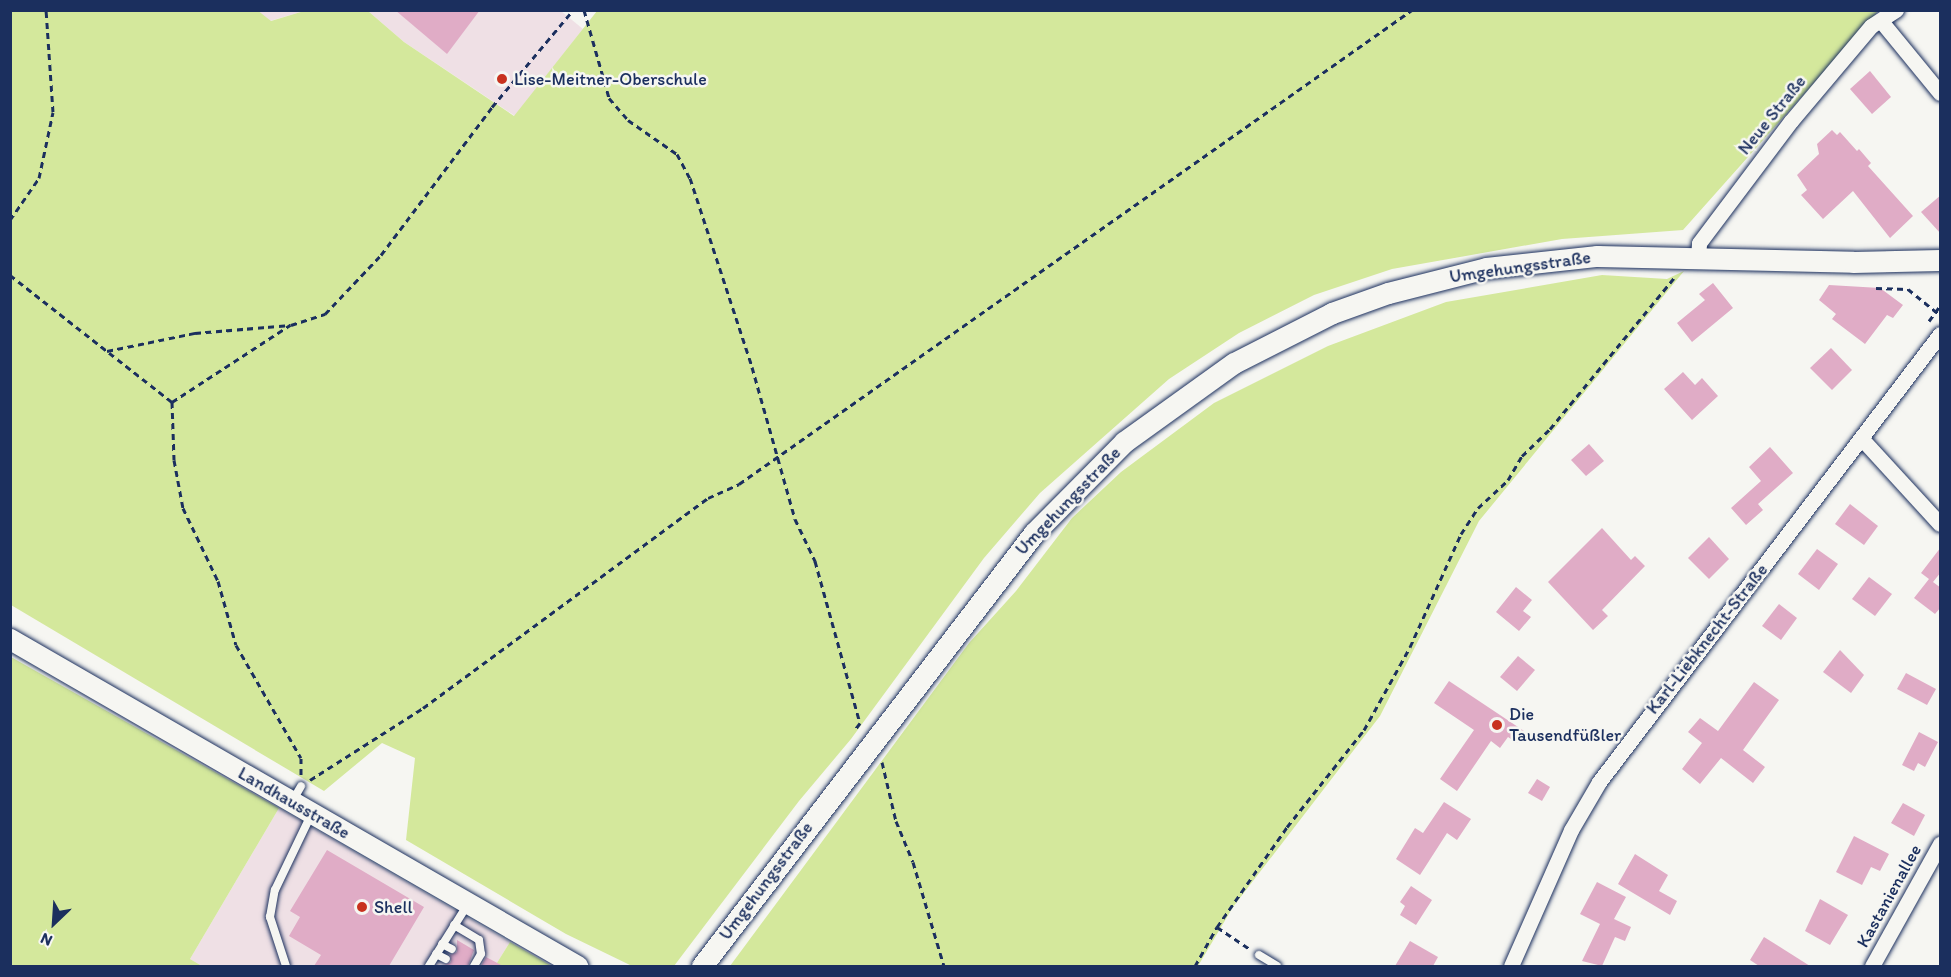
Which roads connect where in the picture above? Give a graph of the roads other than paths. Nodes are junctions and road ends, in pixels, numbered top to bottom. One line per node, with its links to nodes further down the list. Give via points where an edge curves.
1 (1896, 10): 2 (street, Neue Straße)
2 (1881, 21): 3 (street); 4 (street, Neue Straße, via 1871,26 1846,54 1742,184)
3 (1941, 93)
4 (1690, 257): 5 (main road, via 1853,262); 23 (main road, Umgehungsstraße, via 1549,260 1486,268 1388,293 1286,335 1165,410 1080,483 993,582)
5 (1941, 260)
6 (1941, 334): 7 (street, Karl-Liebknecht-Straße)
7 (1862, 439): 8 (street); 25 (street, Karl-Liebknecht-Straße, via 1599,782 1571,830)
8 (1941, 524)
9 (10, 639): 10 (main road, Landhausstraße, via 297,794)
10 (312, 813): 12 (main road, Landhausstraße); 20 (lane, via 275,890 270,917 278,953)
11 (1941, 844): 26 (street, Kastanienallee)
12 (468, 904): 13 (lane); 22 (main road, Landhausstraße)
13 (454, 925): 14 (lane); 21 (lane, via 479,940 481,954)
14 (442, 944): 15 (lane); 16 (lane)
15 (452, 949)
16 (436, 954): 18 (lane); 19 (lane)
17 (1259, 955): 24 (lane)
18 (446, 959)
19 (433, 965)
20 (286, 966)
21 (474, 966)
22 (577, 966)
23 (702, 966)
24 (1277, 966)
25 (1511, 966)
26 (1872, 966)

